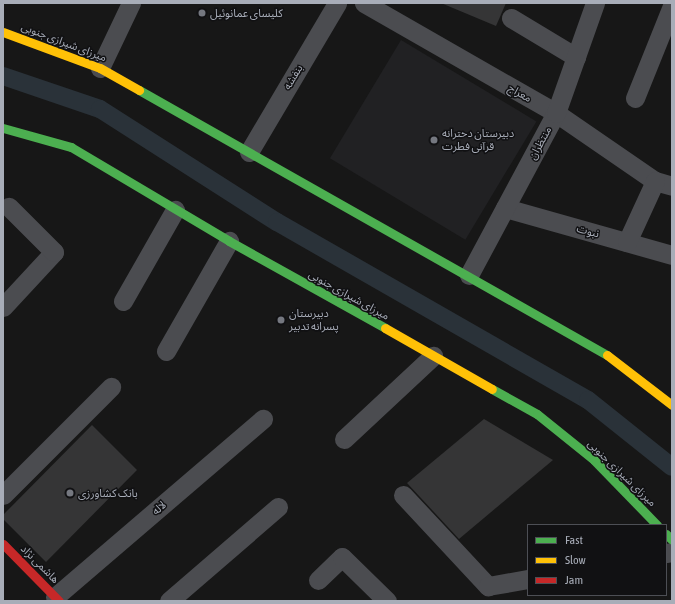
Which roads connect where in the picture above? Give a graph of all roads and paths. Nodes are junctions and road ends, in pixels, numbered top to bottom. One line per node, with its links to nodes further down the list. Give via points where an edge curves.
1 (131, 3): 9 (street)
2 (337, 3): 13 (street, بنفشه)
3 (595, 3): 8 (street, منتظران)
4 (370, 5): 11 (street, معراج)
5 (672, 6): 10 (street)
6 (511, 18): 8 (street)
7 (3, 32): 9 (main road, میرزای شیرازی جنوبی)
8 (576, 57): 11 (street, منتظران)
9 (100, 68): 13 (main road, میرزای شیرازی جنوبی)
10 (635, 98)
11 (556, 114): 14 (street, معراج); 16 (street, منتظران)
12 (3, 128): 17 (main road, میرزای شیرازی جنوبی, via 71,147)
13 (249, 152): 21 (main road, میرزای شیرازی جنوبی)
14 (663, 183): 19 (street)
15 (9, 207): 23 (street, via 54,252)
16 (505, 208): 19 (street, نبوت); 21 (street, منتظران)
17 (175, 210): 18 (main road, میرزای شیرازی جنوبی); 22 (street)
18 (229, 241): 24 (street); 25 (main road, میرزای شیرازی جنوبی)
19 (627, 242): 20 (street, نبوت)
20 (672, 255)
21 (469, 275): 27 (main road, میرزای شیرازی جنوبی, via 614,358)
22 (123, 301)
23 (3, 307)
24 (166, 351)
25 (432, 356): 29 (street); 33 (main road, میرزای شیرازی جنوبی, via 538,414 594,460)
26 (111, 388): 30 (street)
27 (672, 405)
28 (262, 419): 37 (street, لاله)
29 (344, 439)
30 (3, 495)
31 (403, 495): 35 (street, via 488,586)
32 (278, 507): 38 (street)
33 (656, 524)
34 (3, 544): 37 (main road, هاشمی نژاد)
35 (527, 579)
36 (318, 580): 39 (street, via 342,557)
37 (57, 599)
38 (169, 601)
39 (387, 601)

